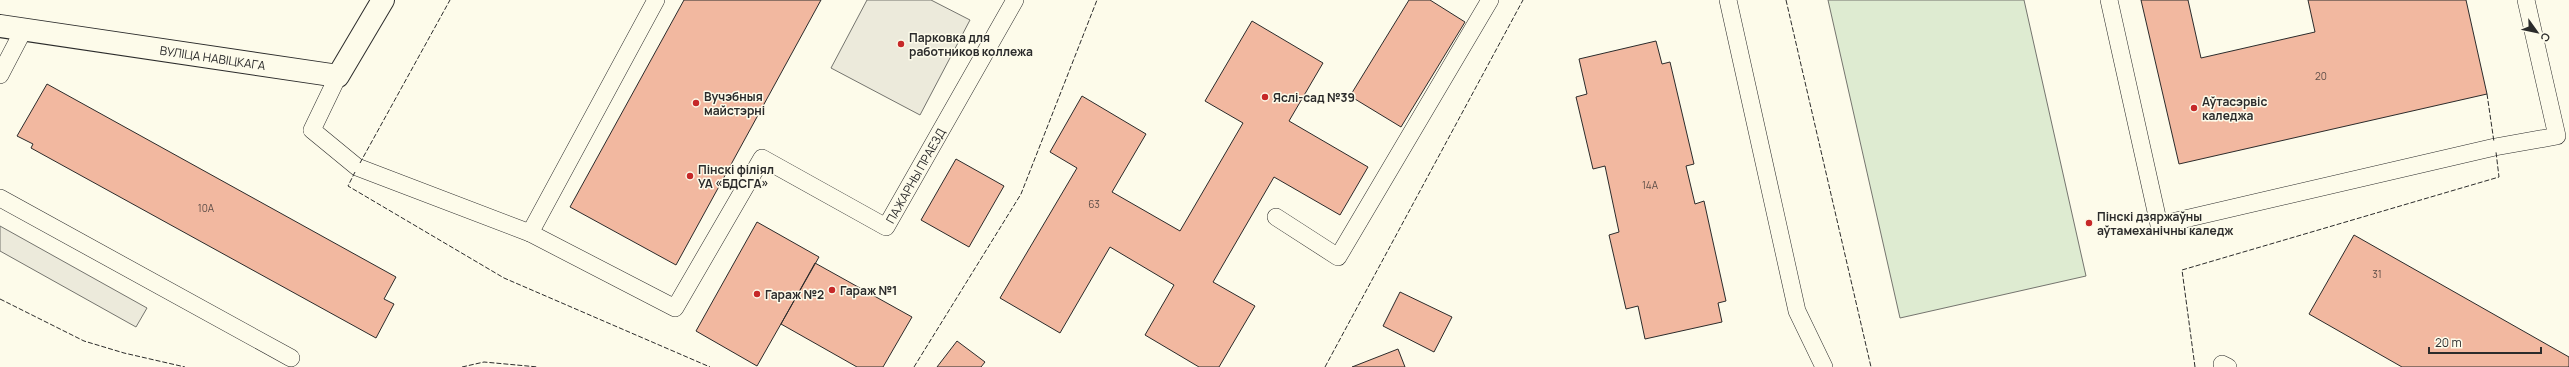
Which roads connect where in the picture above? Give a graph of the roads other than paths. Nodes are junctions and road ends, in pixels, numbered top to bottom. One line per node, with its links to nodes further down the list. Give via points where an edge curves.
1 (383, 0): 11 (street)
2 (656, 0): 14 (lane)
3 (1015, 0): 14 (lane, ПАЖАРНЫ ПРАЕЗД, via 886,227 762,158 675,308)
4 (1490, 0): 13 (lane, via 1338,257)
5 (1728, 0): 16 (lane, via 1797,311)
6 (2109, 0): 7 (lane, via 2159,225 2495,147 2557,136)
7 (2526, 0)
8 (0, 26): 9 (street, ВУЛІЦА НАВІЦКАГА)
9 (24, 29): 10 (lane); 11 (street, ВУЛІЦА НАВІЦКАГА)
10 (0, 75)
11 (338, 76): 14 (lane, via 312,130 357,167)
12 (0, 198): 15 (lane)
13 (1276, 217)
14 (530, 233)
15 (291, 358)
16 (1824, 367)

